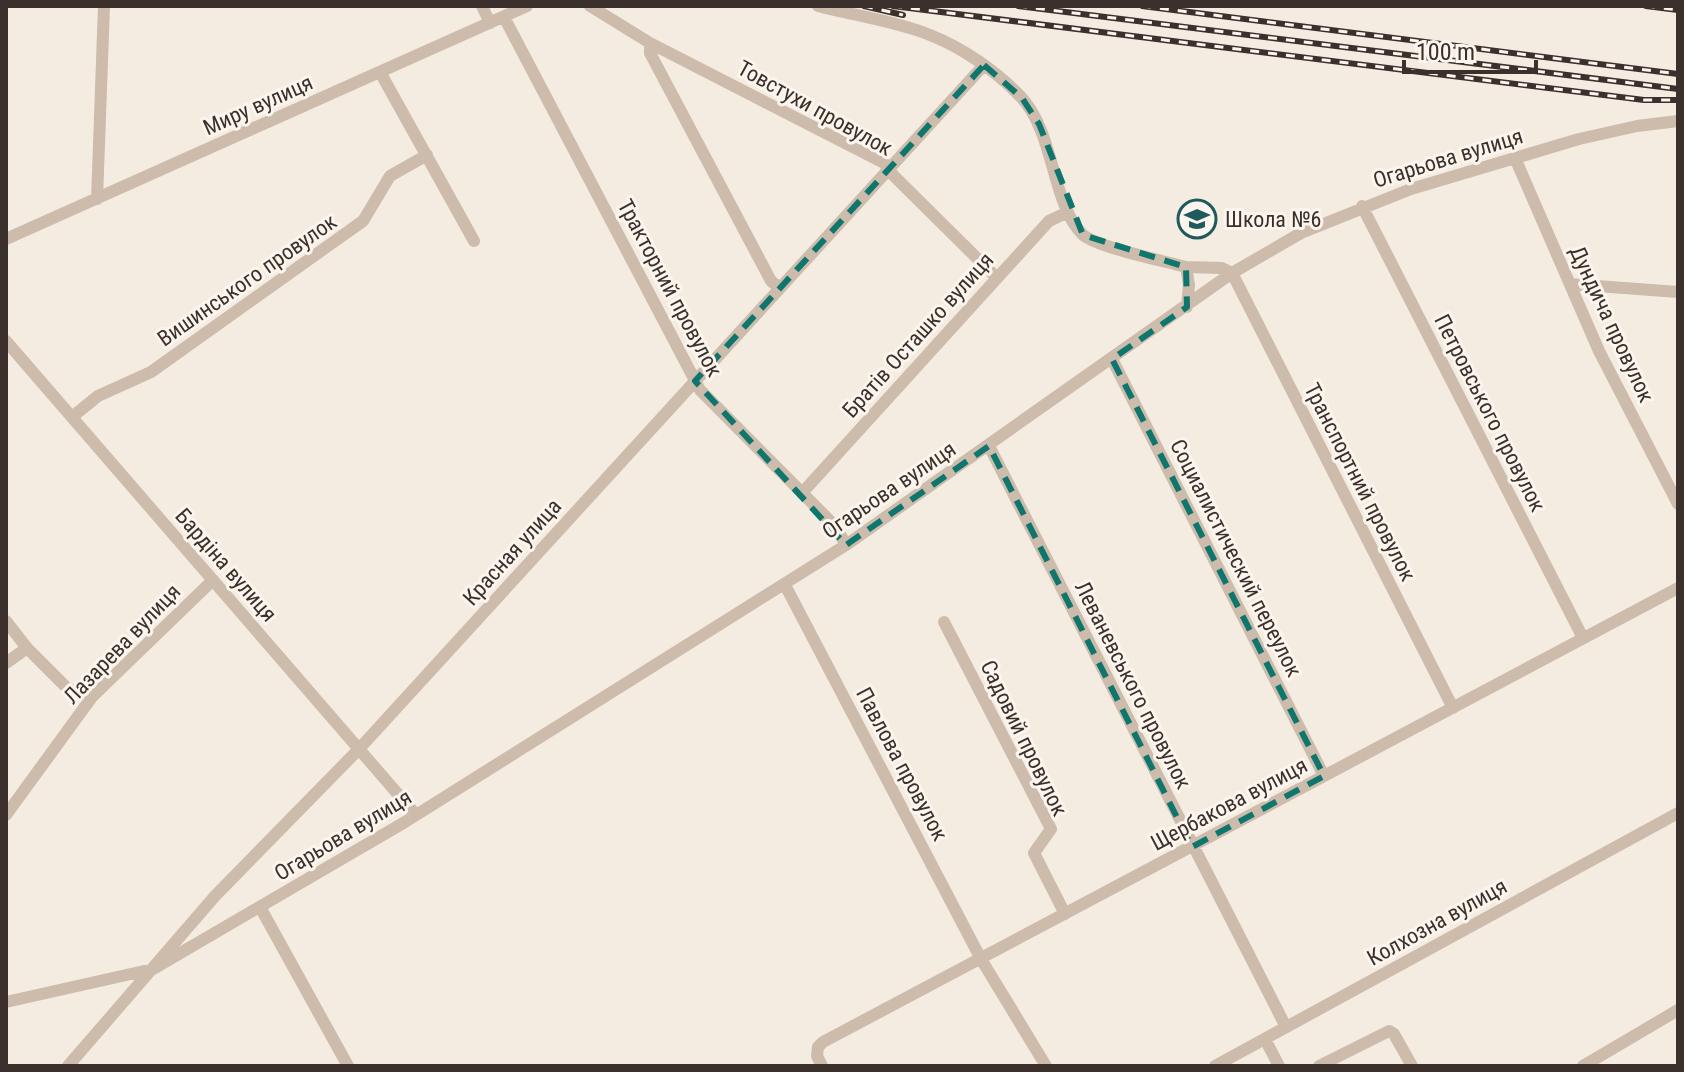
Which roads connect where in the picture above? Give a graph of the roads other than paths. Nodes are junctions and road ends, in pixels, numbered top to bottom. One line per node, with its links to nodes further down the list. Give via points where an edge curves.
1 (104, 6): 15 (street)
2 (482, 6): 7 (street)
3 (527, 6): 6 (street, Миру вулиця)
4 (590, 6): 8 (street, Товстухи провулок)
5 (818, 6): 9 (street, via 930,35)
6 (504, 17): 7 (street, Миру вулиця); 29 (street, Тракторний провулок)
7 (490, 23): 10 (street, Миру вулиця)
8 (650, 43): 14 (street, Товстухи провулок); 24 (street, via 656,65 771,281)
9 (984, 65): 14 (street, Красная улица); 17 (street, via 1022,98 1039,124)
10 (380, 72): 12 (street); 15 (street, Миру вулиця)
11 (1678, 121): 13 (street, Огарьова вулиця, via 1637,126)
12 (427, 155): 19 (street); 30 (street, Вишинського провулок, via 390,176 363,221 151,372 98,396)
13 (1515, 158): 16 (street, Огарьова вулиця); 23 (street, Дундича провулок)
14 (889, 170): 22 (street, Товстухи провулок); 24 (street, Красная улица)
15 (97, 199): 18 (street, Миру вулиця)
16 (1362, 206): 21 (street, Огарьова вулиця); 40 (street, Петровського провулок)
17 (1068, 212): 20 (street, via 1083,235); 22 (street, Братів Осташко вулиця, via 1049,221)
18 (6, 239)
19 (474, 241)
20 (1186, 267): 21 (street); 26 (street)
21 (1232, 273): 26 (street, Огарьова вулиця); 44 (street, Транспортний провулок)
22 (997, 278): 32 (street, Братів Осташко вулиця)
23 (1570, 284): 25 (street); 33 (street, Дундича провулок)
24 (780, 288): 29 (street, Красная улица)
25 (1678, 292)
26 (1187, 307): 28 (street, Огарьова вулиця)
27 (6, 341): 30 (street, Бардіна вулиця)
28 (1112, 359): 31 (street, Огарьова вулиця); 46 (street, Социалистический переулок)
29 (695, 381): 32 (street, Тракторний провулок); 45 (street, Красная улица)
30 (72, 417): 35 (street, Бардіна вулиця)
31 (989, 446): 34 (street, Огарьова вулиця); 50 (street, Леваневського провулок)
32 (802, 493): 34 (street, Тракторний провулок)
33 (1678, 504)
34 (846, 545): 36 (street, Огарьова вулиця)
35 (213, 580): 43 (street, Лазарева вулиця); 45 (street, Бардіна вулиця)
36 (785, 585): 49 (street, Огарьова вулиця); 53 (street, Павлова провулок)
37 (1678, 588): 40 (street, Щербакова вулиця)
38 (6, 621): 41 (street)
39 (944, 622): 52 (street, Садовий провулок, via 1051,829 1034,853)
40 (1583, 638): 44 (street, Щербакова вулиця)
41 (27, 648): 42 (street); 43 (street, via 68,689)
42 (6, 663)
43 (92, 697): 48 (street, Лазарева вулиця)
44 (1453, 708): 46 (street, Щербакова вулиця)
45 (359, 749): 49 (street, Бардіна вулиця); 54 (street, Красная улица, via 215,896)
46 (1324, 776): 50 (street, Щербакова вулиця)
47 (1678, 813): 57 (street, Колхозна вулиця)
48 (6, 815)
49 (416, 815): 51 (street, Огарьова вулиця)
50 (1192, 847): 52 (street, Щербакова вулиця); 57 (street, Леваневського провулок)
51 (260, 907): 54 (street, Огарьова вулиця); 60 (street)
52 (1065, 914): 53 (street, Щербакова вулиця)
53 (982, 961): 61 (street, Щербакова вулиця, via 823,1042 817,1056); 62 (street, Павлова провулок)
54 (153, 969): 55 (street); 59 (street, Красная улица)
55 (6, 1002)
56 (1678, 1010): 67 (street)
57 (1286, 1027): 58 (street, Колхозна вулиця)
58 (1265, 1039): 63 (street, Колхозна вулиця); 64 (street)
59 (68, 1066)
60 (348, 1066)
61 (822, 1066)
62 (1046, 1066)
63 (1215, 1066)
64 (1279, 1066)
65 (1319, 1066): 66 (street, via 1389,1031)
66 (1412, 1066)
67 (1583, 1066)

